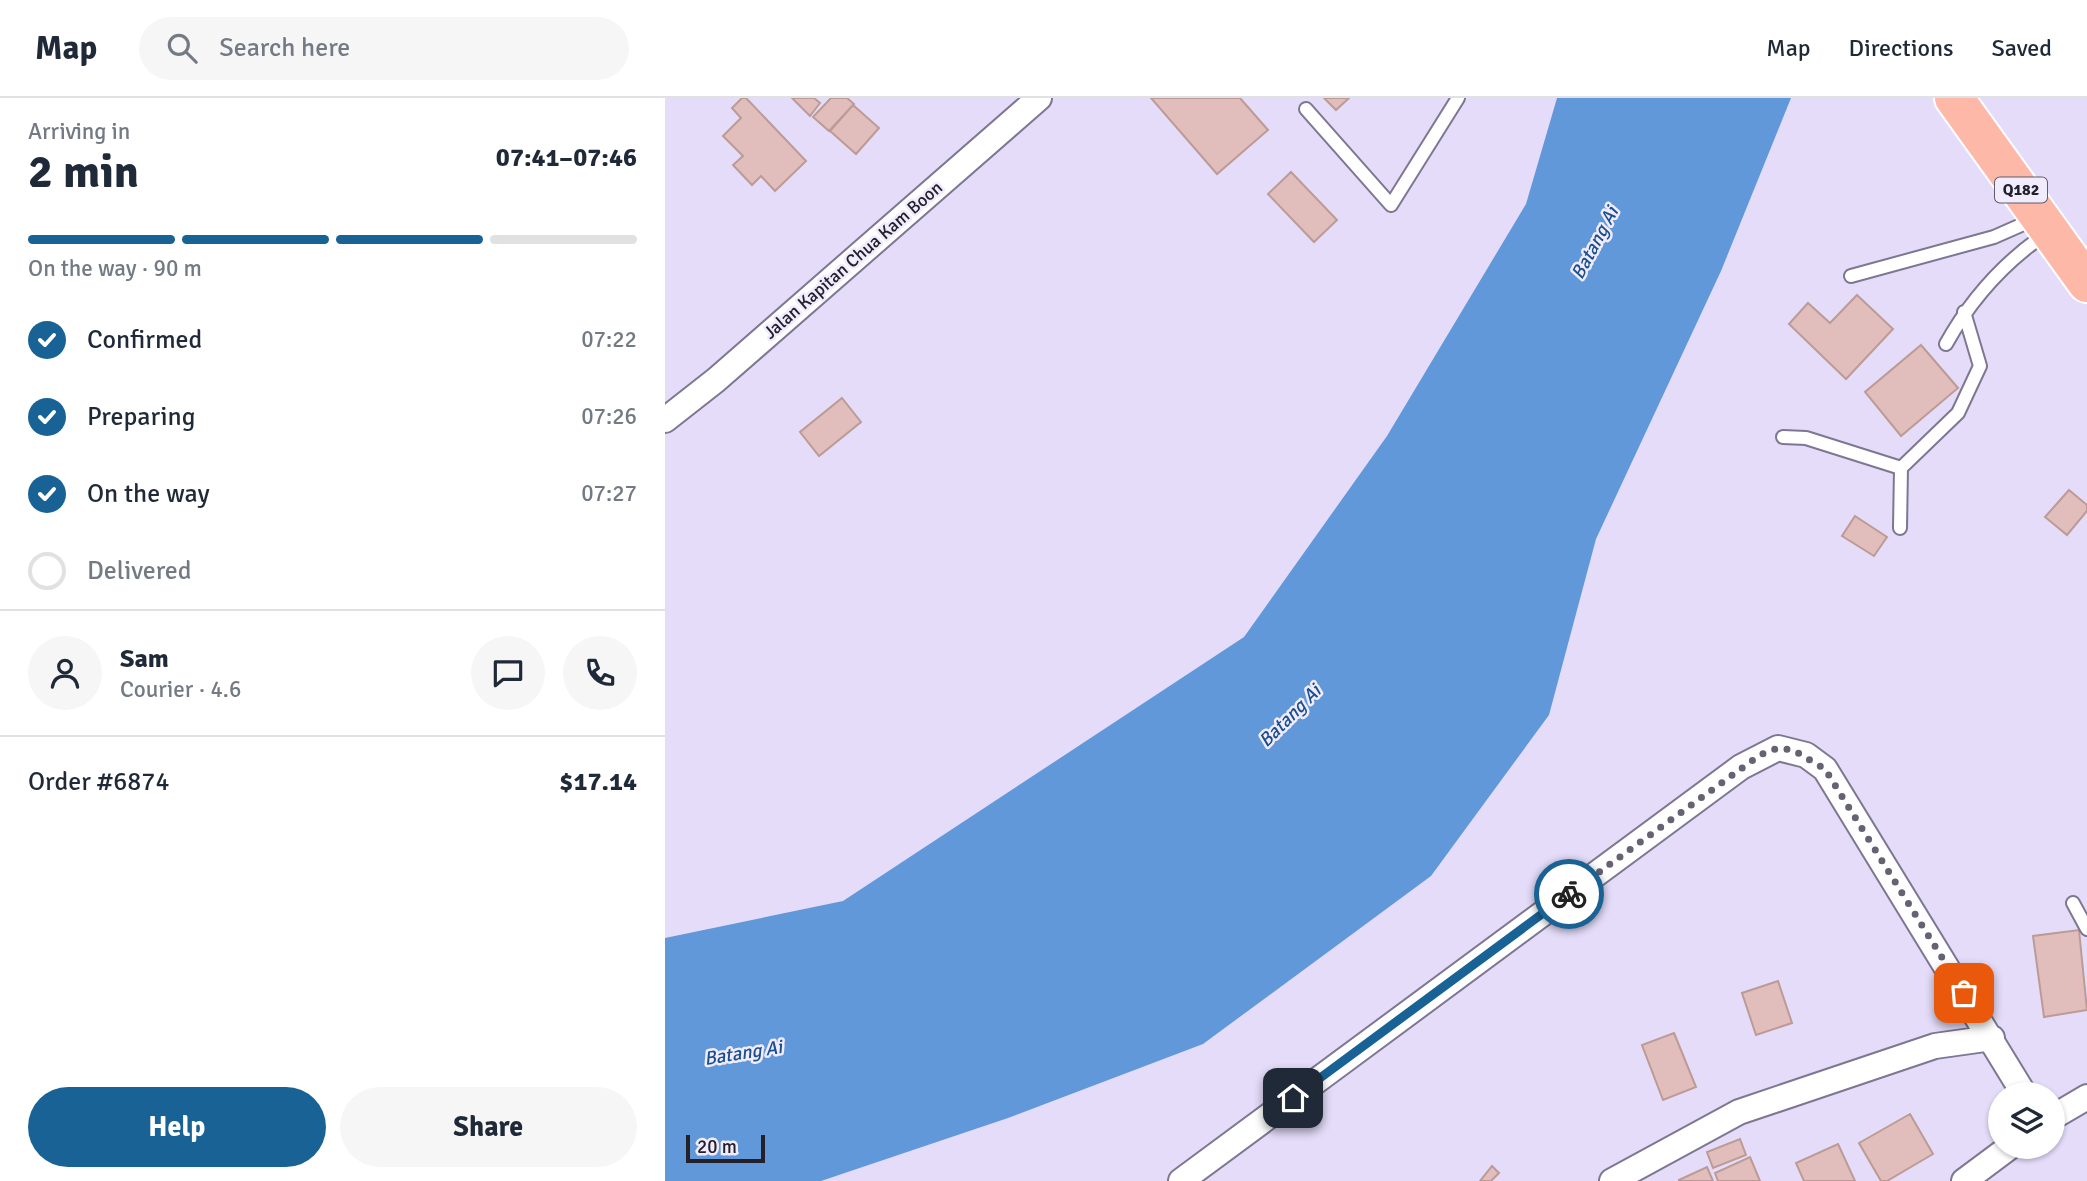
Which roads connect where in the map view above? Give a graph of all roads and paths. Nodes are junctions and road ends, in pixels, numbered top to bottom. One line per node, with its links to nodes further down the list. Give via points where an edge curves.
1 (1039, 98): 10 (street, Jalan Kapitan Chua Kam Boon)
2 (1458, 98): 4 (lane, via 1391,205)
3 (1954, 98): 5 (main road, Q182)
4 (1306, 109)
5 (2045, 224): 6 (lane); 7 (main road, Q182); 8 (lane)
6 (1851, 276)
7 (2087, 283)
8 (1964, 312): 9 (lane); 12 (lane, via 1980,366 1958,413)
9 (1946, 344)
10 (665, 420)
11 (1783, 437): 12 (lane, via 1806,438)
12 (1901, 467): 13 (lane)
13 (1900, 528)
14 (2073, 903): 15 (lane)
15 (2087, 929)
16 (1992, 1038): 17 (street); 21 (street, via 1825,769 1806,755 1778,748 1741,767); 22 (street, via 1935,1046 1739,1112)
17 (2017, 1082)
18 (2087, 1097): 19 (street)
19 (2065, 1110)
20 (1994, 1159): 23 (street)
21 (1181, 1181)
22 (1612, 1181)
23 (1964, 1181)

